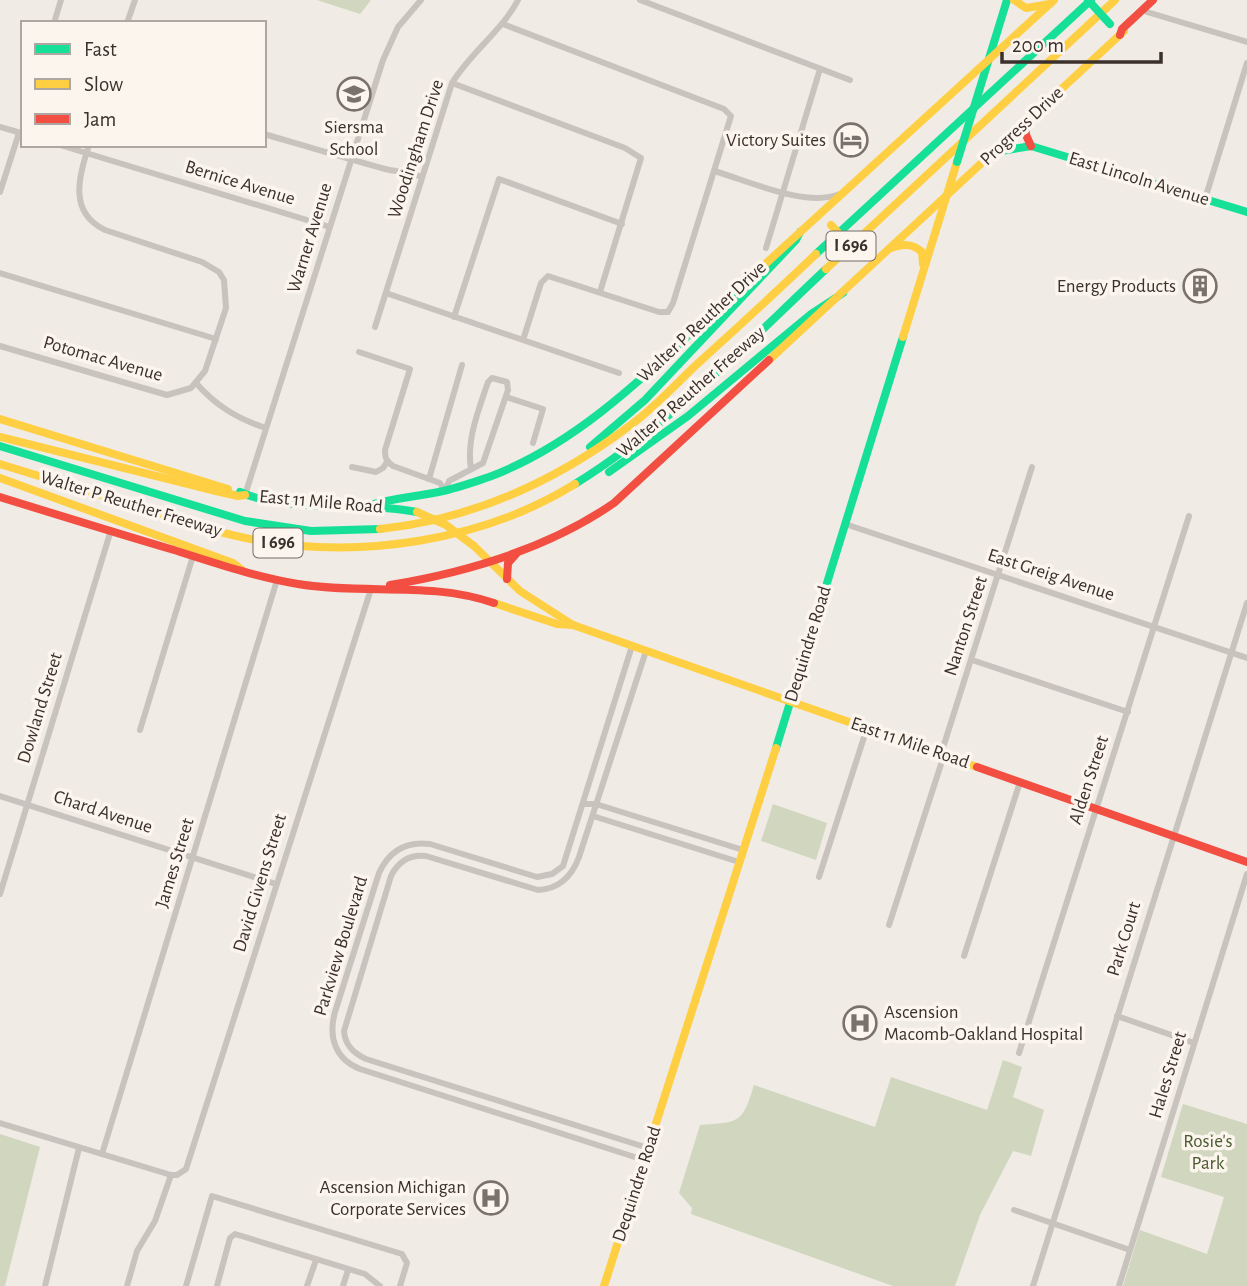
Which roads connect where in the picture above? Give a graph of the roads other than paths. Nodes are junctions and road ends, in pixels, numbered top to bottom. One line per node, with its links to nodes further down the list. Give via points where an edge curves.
1 (61, 0): 14 (street)
2 (135, 0): 15 (street)
3 (421, 0): 34 (street, Warner Avenue, via 390,43)
4 (518, 0): 16 (street, Woodingham Drive)
5 (640, 0): 22 (street)
6 (1007, 0): 20 (main road, Dequindre Road)
7 (1014, 0): 12 (main road, via 1027,8)
8 (1090, 0): 19 (main road, bridge, via 1110,24 1112,34); 79 (main road, Walter P Reuther Freeway / I 696, via 635,422)
9 (1115, 0): 78 (main road, Walter P Reuther Freeway / I 696, via 653,429)
10 (1153, 0): 17 (main road)
11 (1160, 0): 13 (main road, Progress Drive)
12 (1052, 2): 20 (main road, Walter P Reuther Drive)
13 (1147, 12): 17 (main road, Progress Drive); 18 (street)
14 (55, 21)
15 (128, 21)
16 (503, 24): 24 (street, Woodingham Drive); 35 (street, via 724,110 731,116)
17 (1120, 36): 19 (main road, Progress Drive)
18 (1247, 42)
19 (1106, 48): 25 (main road, Progress Drive)
20 (988, 61): 39 (main road, Walter P Reuther Drive); 40 (main road, Dequindre Road, bridge)
21 (1247, 63): 42 (street)
22 (820, 69): 23 (street); 38 (street)
23 (850, 80)
24 (452, 83): 36 (street, Woodingham Drive); 45 (street, via 641,158)
25 (1025, 123): 29 (main road); 32 (main road, Progress Drive)
26 (0, 127): 27 (street)
27 (21, 133): 37 (street)
28 (266, 135): 34 (street)
29 (1031, 146): 32 (main road, East Lincoln Avenue); 42 (main road, East Lincoln Avenue)
30 (66, 147): 33 (street, Bernice Avenue)
31 (88, 147): 33 (street)
32 (993, 152): 40 (main road, Progress Drive)
33 (86, 153): 46 (street, Bernice Avenue); 58 (street, via 79,198 83,211 96,225 219,272 226,308)
34 (351, 159): 36 (street); 46 (street, Warner Avenue)
35 (714, 171): 38 (street); 53 (street, via 673,303 666,312)
36 (422, 177): 54 (street, Woodingham Drive)
37 (0, 192)
38 (783, 192): 41 (street); 48 (street)
39 (843, 193): 41 (street); 44 (main road, Walter P Reuther Drive)
40 (946, 195): 49 (main road); 51 (main road, Dequindre Road)
41 (806, 199): 44 (street)
42 (1205, 199): 43 (main road, East Lincoln Avenue)
43 (1247, 212)
44 (821, 213): 47 (main road, Walter P Reuther Drive); 50 (main road, bridge)
45 (622, 224): 53 (street); 56 (street, via 499,179)
46 (330, 226): 67 (street, Warner Avenue)
47 (800, 232): 79 (main road, via 645,400); 80 (main road, Walter P Reuther Drive, via 587,424 524,462)
48 (766, 248)
49 (889, 249): 50 (main road); 51 (main road, via 905,244 916,247 923,256)
50 (870, 266): 55 (main road)
51 (923, 271): 85 (main road, Dequindre Road)
52 (0, 273): 58 (street)
53 (600, 292): 59 (street, via 548,276 541,283)
54 (386, 293): 56 (street); 57 (street, Woodingham Drive)
55 (843, 293): 78 (main road, via 649,446 605,474); 88 (main road, via 614,503 570,531)
56 (454, 317): 59 (street)
57 (376, 327)
58 (216, 340): 64 (street)
59 (523, 340): 63 (street)
60 (0, 346): 64 (street, Potomac Avenue, via 155,393 175,393)
61 (359, 352): 71 (street, via 410,369 385,450)
62 (462, 365): 77 (street)
63 (619, 373)
64 (196, 383): 67 (street, via 225,410)
65 (506, 397): 69 (street, via 542,409); 75 (street, via 484,460); 75 (street, via 507,382 492,378 472,437)
66 (0, 419): 81 (main road, East 11 Mile Road)
67 (266, 428): 81 (street, Warner Avenue)
68 (0, 437): 81 (main road)
69 (533, 443)
70 (0, 446): 79 (main road, Walter P Reuther Freeway / I 696, via 224,516 311,530 371,530 433,522 500,502)
71 (387, 462): 73 (street, via 376,472); 77 (street)
72 (0, 464): 78 (main road, Walter P Reuther Freeway / I 696, via 221,532 327,547 436,538 501,519)
73 (352, 467)
74 (1032, 467): 93 (street, Nanton Street)
75 (471, 469): 80 (street, via 449,481)
76 (0, 478): 92 (main road)
77 (429, 479): 80 (street)
78 (580, 482)
79 (542, 483)
80 (445, 491): 83 (main road, Walter P Reuther Drive)
81 (245, 495): 83 (main road, East 11 Mile Road, via 303,504)
82 (0, 497): 86 (main road, East 11 Mile Road)
83 (370, 505): 87 (main road, East 11 Mile Road, bridge, via 417,512 446,525)
84 (1189, 516): 99 (street, Alden Street)
85 (845, 524): 93 (street, East Greig Avenue); 105 (main road, Dequindre Road)
86 (111, 530): 89 (main road, East 11 Mile Road); 118 (street, Dowland Street)
87 (474, 546): 90 (main road, East 11 Mile Road); 91 (main road)
88 (518, 552): 90 (main road); 94 (main road, via 508,563)
89 (193, 556): 92 (main road, East 11 Mile Road); 110 (street)
90 (488, 561): 91 (main road); 94 (main road, East 11 Mile Road)
91 (469, 566): 96 (main road)
92 (242, 570): 95 (main road, East 11 Mile Road)
93 (999, 574): 99 (street, East Greig Avenue); 104 (street, Nanton Street)
94 (507, 579): 98 (main road, East 11 Mile Road)
95 (277, 580): 96 (main road, East 11 Mile Road); 128 (street, James Street)
96 (371, 589): 98 (main road, East 11 Mile Road, via 454,592); 136 (street, David Givens Street)
97 (1247, 603): 102 (street, Park Court)
98 (573, 625): 100 (main road, East 11 Mile Road)
99 (1154, 626): 102 (street, East Greig Avenue); 106 (street, Alden Street)
100 (632, 646): 101 (main road, East 11 Mile Road); 107 (street, Parkview Boulevard)
101 (646, 651): 105 (main road, East 11 Mile Road); 108 (street, Parkview Boulevard)
102 (1231, 653): 103 (street, East Greig Avenue); 122 (street, Park Court)
103 (1247, 658)
104 (972, 660): 106 (street); 113 (street, Nanton Street)
105 (791, 701): 109 (main road, East 11 Mile Road); 126 (main road, Dequindre Road)
106 (1128, 712): 119 (street, Alden Street)
107 (612, 714): 108 (street, via 621,712); 111 (street, Parkview Boulevard)
108 (624, 717): 112 (street, Parkview Boulevard)
109 (867, 728): 113 (main road, East 11 Mile Road); 134 (street)
110 (139, 730)
111 (606, 734): 112 (street); 116 (street, Parkview Boulevard)
112 (618, 735): 117 (street, Parkview Boulevard)
113 (943, 755): 114 (main road, East 11 Mile Road); 141 (street, Nanton Street)
114 (1020, 782): 119 (main road, East 11 Mile Road); 145 (street)
115 (0, 796): 118 (street, Chard Avenue)
116 (583, 804): 117 (street); 121 (street, Parkview Boulevard)
117 (596, 804): 120 (street, Parkview Boulevard); 126 (street)
118 (27, 805): 128 (street, Chard Avenue); 139 (street, Dowland Street)
119 (1096, 809): 122 (main road, East 11 Mile Road); 150 (street, Alden Street)
120 (593, 816): 123 (street, Parkview Boulevard); 130 (street)
121 (574, 834): 123 (street); 125 (street, Parkview Boulevard)
122 (1173, 836): 131 (main road, East 11 Mile Road); 148 (street, Park Court)
123 (586, 838): 127 (street, Parkview Boulevard)
124 (448, 850): 129 (street); 132 (street, Parkview Boulevard); 137 (street, Parkview Boulevard, via 424,844 402,847 386,860)
125 (569, 850): 127 (street, via 577,851); 132 (street, Parkview Boulevard, via 563,866 547,876)
126 (743, 850): 130 (main road, Dequindre Road)
127 (579, 857): 135 (street, Parkview Boulevard, via 572,873 554,887 538,890)
128 (193, 858): 136 (street, Chard Avenue); 158 (street, James Street)
129 (444, 861): 135 (street, Parkview Boulevard); 138 (street, Parkview Boulevard, via 410,856 396,867)
130 (739, 862): 157 (main road, Dequindre Road)
131 (1247, 862)
132 (512, 870): 135 (street)
133 (1247, 874): 149 (street, Hales Street)
134 (819, 877)
135 (507, 881)
136 (276, 884): 160 (street, David Givens Street, via 193,1149 183,1173)
137 (376, 885): 138 (street, via 381,891); 140 (street, Parkview Boulevard)
138 (387, 889): 142 (street, Parkview Boulevard)
139 (0, 894)
140 (367, 912): 142 (street, via 372,916); 143 (street, Parkview Boulevard)
141 (889, 925)
142 (373, 933): 144 (street, Parkview Boulevard)
143 (355, 948): 144 (street); 146 (street, Parkview Boulevard)
144 (367, 952): 147 (street, Parkview Boulevard)
145 (964, 956)
146 (335, 1012): 147 (street); 152 (street, Parkview Boulevard, via 334,1042 349,1064)
147 (346, 1016): 151 (street, Parkview Boulevard, via 345,1038 355,1053)
148 (1117, 1016): 149 (street); 162 (street, Park Court)
149 (1194, 1043): 164 (street, Hales Street)
150 (1019, 1053)
151 (442, 1083): 152 (street); 153 (street, Parkview Boulevard)
152 (438, 1094): 155 (street, Parkview Boulevard)
153 (532, 1111): 155 (street); 157 (street, Parkview Boulevard)
154 (0, 1123): 156 (street)
155 (528, 1123): 159 (street, Parkview Boulevard)
156 (79, 1148): 158 (street); 167 (street)
157 (648, 1148): 159 (main road, Dequindre Road)
158 (102, 1154): 160 (street)
159 (644, 1160): 174 (main road, Dequindre Road)
160 (170, 1175): 168 (street)
161 (1014, 1210): 162 (street)
162 (1053, 1223): 164 (street); 175 (street, Park Court)
163 (232, 1236): 163 (street, via 229,1241 217,1286 230,1238); 165 (street)
164 (1130, 1250): 176 (street, Hales Street)
165 (316, 1260): 166 (street); 170 (street)
166 (348, 1270): 171 (street); 172 (street)
167 (45, 1286)
168 (127, 1286)
169 (186, 1286): 173 (street, via 212,1196 402,1254 407,1263)
170 (307, 1286)
171 (343, 1286)
172 (380, 1286)
173 (400, 1286)
174 (604, 1286)
175 (1033, 1286)
176 (1119, 1286)

